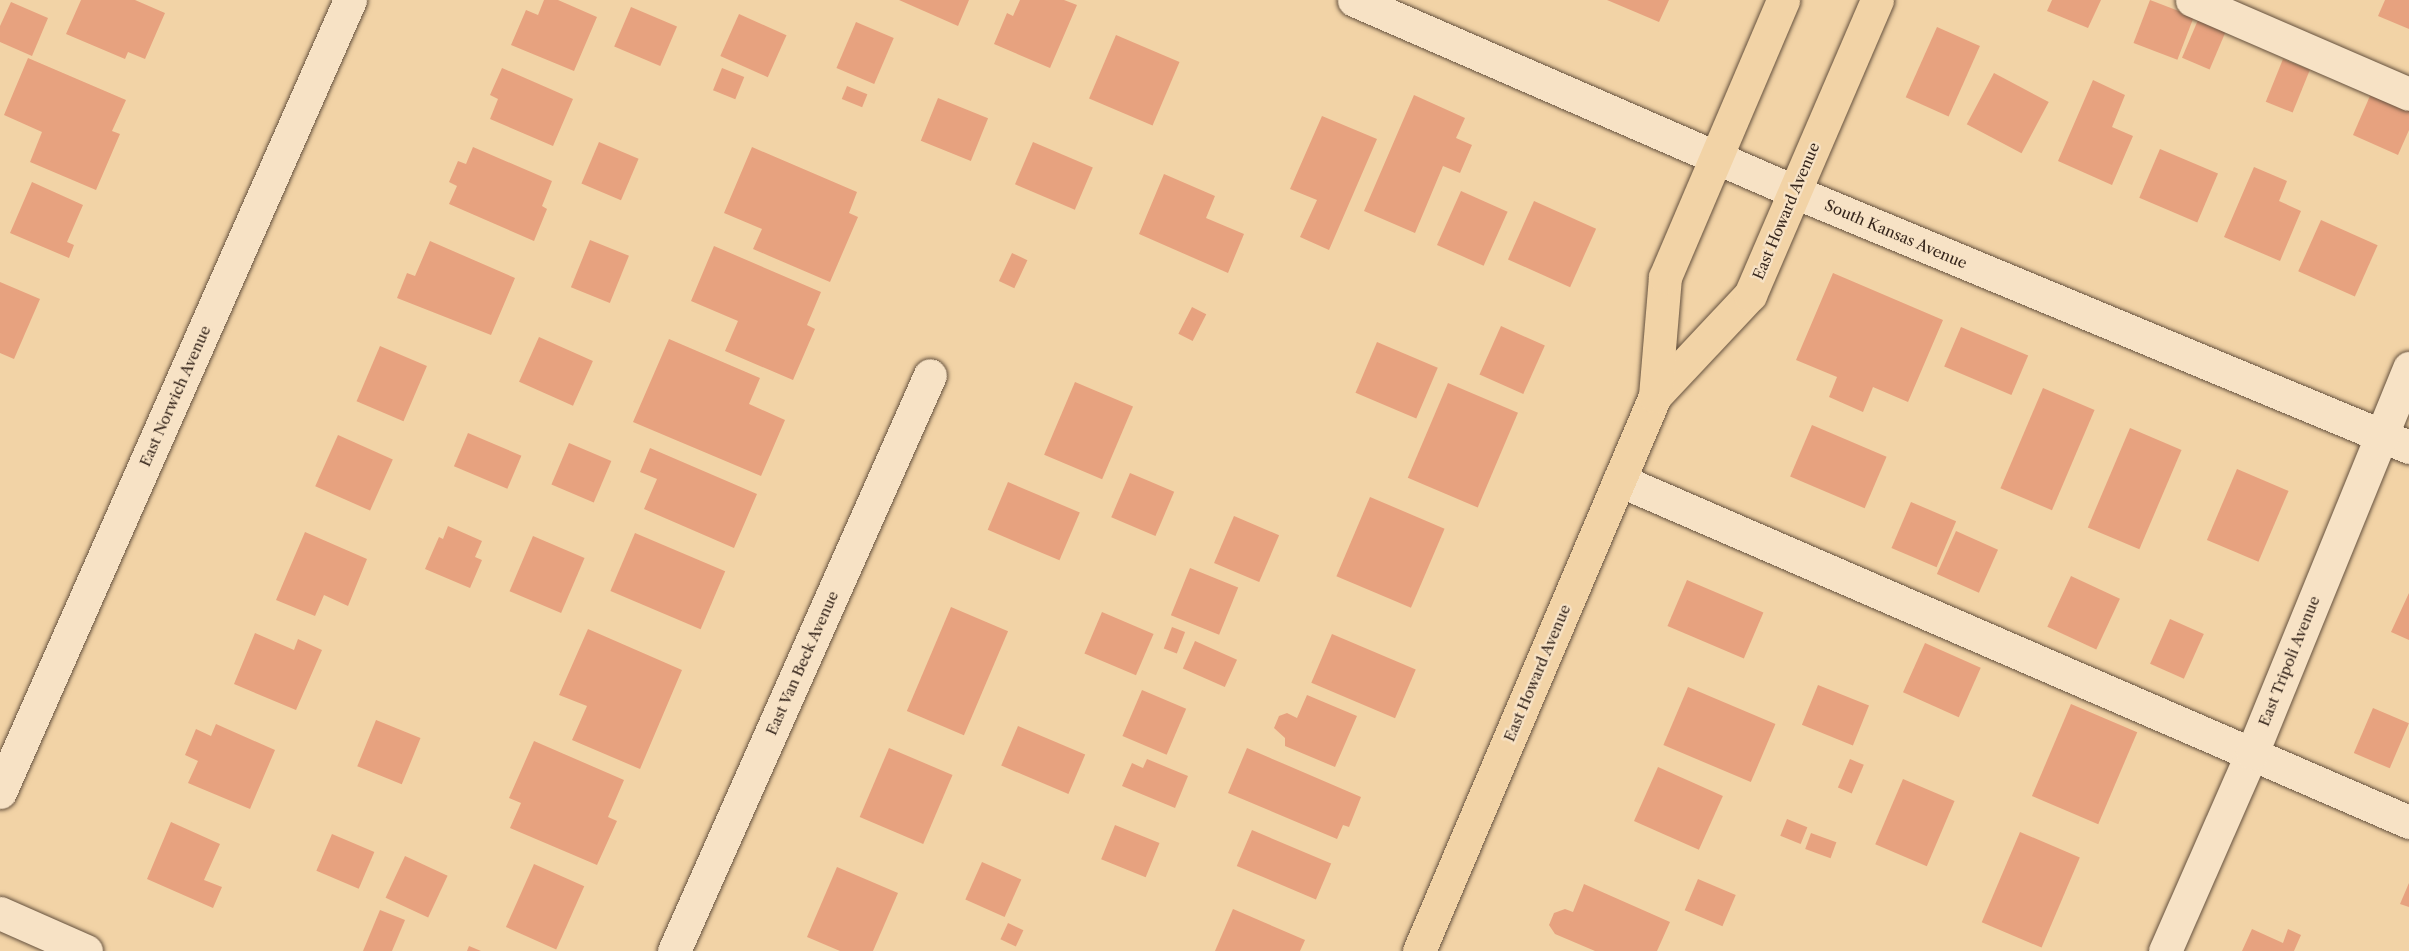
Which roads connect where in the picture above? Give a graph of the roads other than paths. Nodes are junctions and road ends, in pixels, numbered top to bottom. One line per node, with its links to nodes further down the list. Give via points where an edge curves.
1 (350, 0): 15 (street, East Norwich Avenue)
2 (1354, 0): 7 (street, South Kansas Avenue)
3 (1783, 0): 7 (main road, East Howard Avenue)
4 (1877, 0): 8 (main road, East Howard Avenue)
5 (2193, 0): 6 (street)
6 (2409, 94)
7 (1715, 158): 8 (street, South Kansas Avenue); 11 (main road, East Howard Avenue, via 1665,277)
8 (1795, 192): 11 (main road, East Howard Avenue, via 1750,295); 12 (street, South Kansas Avenue)
9 (2409, 368): 12 (street, East Tripoli Avenue)
10 (930, 375): 19 (street, East Van Beck Avenue)
11 (1655, 396): 13 (main road, East Howard Avenue)
12 (2395, 441): 14 (street, East Tripoli Avenue)
13 (1620, 480): 14 (street); 20 (main road, East Howard Avenue)
14 (2252, 753): 16 (street); 21 (street, East Tripoli Avenue)
15 (0, 792)
16 (2409, 822)
17 (0, 913): 18 (street)
18 (86, 951)
19 (674, 951)
20 (1419, 951)
21 (2164, 951)

